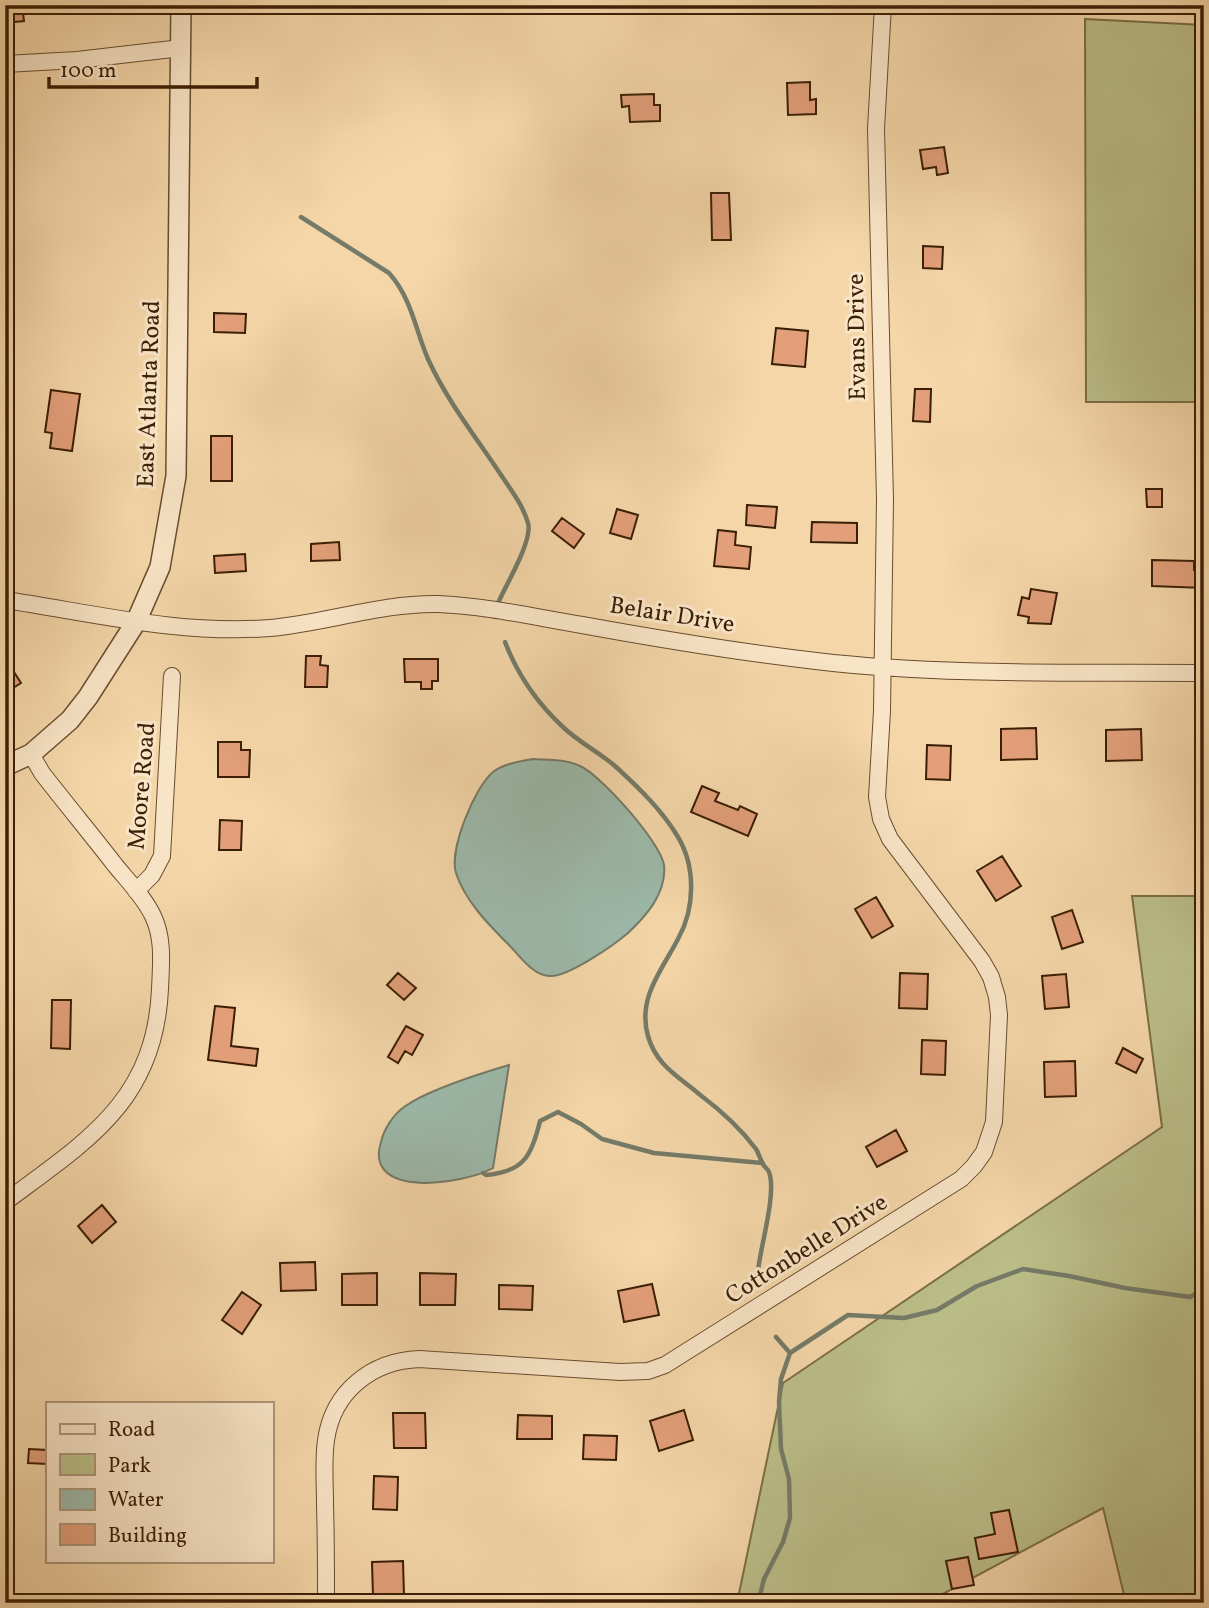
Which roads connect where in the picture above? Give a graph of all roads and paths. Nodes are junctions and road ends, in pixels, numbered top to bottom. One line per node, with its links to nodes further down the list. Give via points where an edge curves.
1 (181, 5): 3 (street, East Atlanta Road)
2 (883, 5): 7 (street, Evans Drive, via 876,129 885,500)
3 (181, 48): 4 (street); 6 (street, East Atlanta Road, via 176,476 160,567)
4 (5, 65)
5 (5, 600): 6 (street, Belair Drive)
6 (136, 622): 7 (street, Belair Drive, via 199,629 271,628 436,604); 10 (street, East Atlanta Road, via 70,720)
7 (882, 668): 8 (street, Belair Drive); 14 (street, Cottonbelle Drive, via 877,797 881,819 893,843 987,968 997,996 996,1106 984,1152 961,1179 666,1365 620,1373 419,1359 395,1362 363,1376 341,1399 327,1437)
8 (1204, 673)
9 (172, 676): 12 (street, Moore Road, via 162,856)
10 (31, 754): 11 (street, East Atlanta Road); 12 (street, Moore Road)
11 (5, 766)
12 (136, 891): 13 (street, Moore Road, via 152,915 161,946 158,1022 146,1062 102,1126)
13 (5, 1202)
14 (326, 1603)

